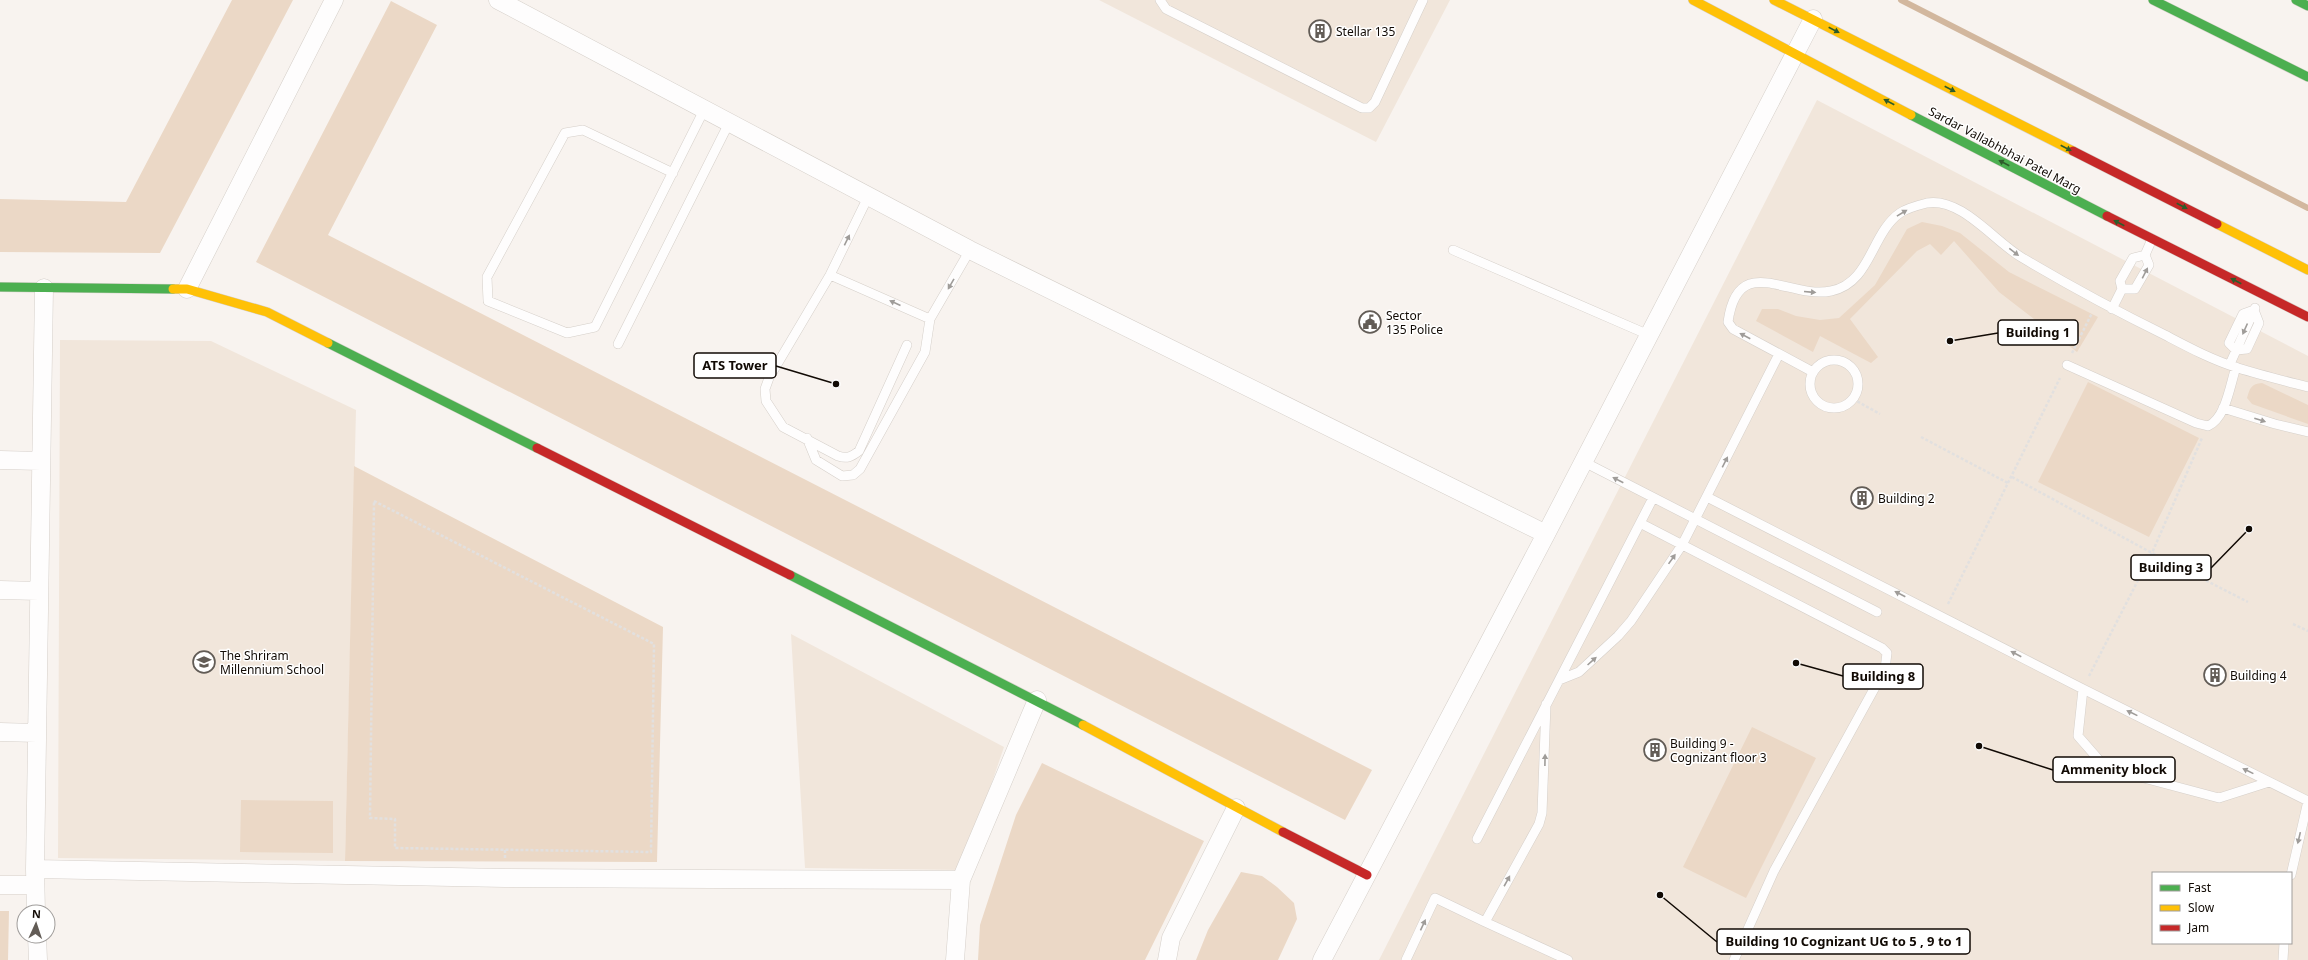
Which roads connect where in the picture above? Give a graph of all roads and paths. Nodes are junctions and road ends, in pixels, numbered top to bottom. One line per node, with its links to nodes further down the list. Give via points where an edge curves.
1 (334, 0): 25 (street)
2 (498, 0): 13 (street)
3 (1160, 0): 4 (lane, via 1166,9 1362,108 1369,108 1375,102)
4 (1423, 0)
5 (1693, 0): 11 (main road, Sardar Vallabhbhai Patel Marg)
6 (1774, 0): 10 (main road)
7 (2153, 0): 12 (main road)
8 (2296, 0): 9 (main road)
9 (2308, 6)
10 (1813, 20): 11 (street); 21 (main road, one-way to 21)
11 (1795, 52): 17 (main road, Sardar Vallabhbhai Patel Marg, one-way to 11); 32 (street)
12 (2308, 77)
13 (704, 110): 14 (street); 15 (lane)
14 (729, 123): 16 (street); 33 (lane)
15 (673, 173): 15 (lane, via 595,327 567,333 488,301 487,277 565,133 583,130)
16 (868, 197): 18 (street); 22 (lane, one-way to 16)
17 (2152, 239): 20 (lane); 27 (main road, Sardar Vallabhbhai Patel Marg, one-way to 17)
18 (970, 250): 31 (lane, one-way to 31); 56 (street)
19 (1453, 250): 32 (lane)
20 (2145, 255): 26 (lane, via 2133,258 2120,281); 26 (lane, one-way to 20, via 2135,289 2142,280 2149,265)
21 (2308, 270)
22 (830, 275): 31 (lane, one-way to 22); 46 (lane, via 765,389 766,401 783,427)
23 (0, 287): 24 (main road)
24 (44, 288): 25 (main road); 48 (street)
25 (187, 289): 69 (main road, via 267,312)
26 (2122, 289): 29 (lane)
27 (2261, 294): 30 (main road, Sardar Vallabhbhai Patel Marg); 37 (lane, one-way to 37, via 2236,350)
28 (2098, 301): 29 (lane); 35 (lane, one-way to 28, via 1733,329 1728,322 1729,312 1740,290 1750,283 1760,281 1810,293 1831,291 1845,286 1854,280 1862,269 1892,221 1901,212 1927,203 1951,206 1985,228 2020,256); 36 (path)
29 (2112, 309): 37 (lane)
30 (2308, 317)
31 (930, 319): 46 (lane, via 924,352 860,469 853,475 842,476 816,460)
32 (1649, 335): 49 (street)
33 (618, 344)
34 (907, 345): 46 (lane, via 859,451 845,458)
35 (1779, 354): 38 (lane); 52 (lane, one-way to 35)
36 (2067, 365): 43 (lane, via 2196,423); 50 (path)
37 (2233, 366): 39 (lane); 41 (lane)
38 (1813, 372): 40 (lane, via 1810,391 1822,406 1841,407); 40 (lane, via 1818,365 1827,361 1845,363 1857,377 1858,387)
39 (2308, 387)
40 (1853, 399): 42 (path)
41 (2223, 408): 43 (lane, via 2216,420); 44 (lane, one-way to 44)
42 (1880, 414)
43 (2208, 426): 58 (path)
44 (2308, 432)
45 (1920, 437): 51 (path)
46 (807, 438)
47 (0, 460): 48 (street)
48 (41, 461): 60 (street)
49 (1584, 462): 53 (lane, one-way to 49); 56 (street)
50 (2012, 477): 51 (path); 58 (path)
51 (2008, 483): 63 (path)
52 (1707, 497): 54 (lane); 63 (lane, one-way to 52)
53 (1653, 498): 54 (lane); 55 (lane)
54 (1696, 519): 57 (lane); 62 (lane)
55 (1640, 523): 57 (lane); 67 (lane)
56 (1546, 534): 78 (street)
57 (1682, 545): 67 (lane, one-way to 57, via 1579,672 1618,636 1631,621); 92 (lane, via 1882,648 1887,653 1885,669 1774,871)
58 (2152, 553): 61 (path); 68 (path)
59 (0, 590): 60 (street)
60 (39, 590): 72 (street)
61 (2248, 602)
62 (1877, 612)
63 (1943, 616): 68 (lane, one-way to 63)
64 (2293, 624): 65 (path)
65 (2308, 632)
66 (654, 644): 66 (path, via 374,501 370,818 395,819 395,848 651,852)
67 (1559, 680): 70 (lane)
68 (2083, 689): 73 (lane, one-way to 68); 73 (lane, via 2078,736 2106,768 2219,798)
69 (1037, 700): 75 (main road); 80 (street)
70 (1546, 702): 76 (lane); 83 (lane, one-way to 70, via 1539,824 1542,813)
71 (0, 732): 72 (street)
72 (37, 732): 79 (street)
73 (2269, 782): 74 (lane)
74 (2308, 801): 77 (lane, one-way to 77)
75 (1236, 808): 78 (main road); 88 (street, via 1170,938)
76 (1476, 838)
77 (2292, 872)
78 (1367, 875): 89 (street)
79 (35, 877): 80 (street); 81 (street); 82 (street)
80 (961, 880): 87 (street)
81 (0, 885)
82 (36, 904)
83 (1485, 922): 90 (lane, one-way to 83, via 1435,898); 91 (lane)
84 (37, 944): 86 (street)
85 (2284, 944): 93 (lane)
86 (38, 960)
87 (955, 960)
88 (1167, 960)
89 (1322, 960)
90 (1406, 960)
91 (1568, 960)
92 (1734, 960)
93 (2283, 960)

